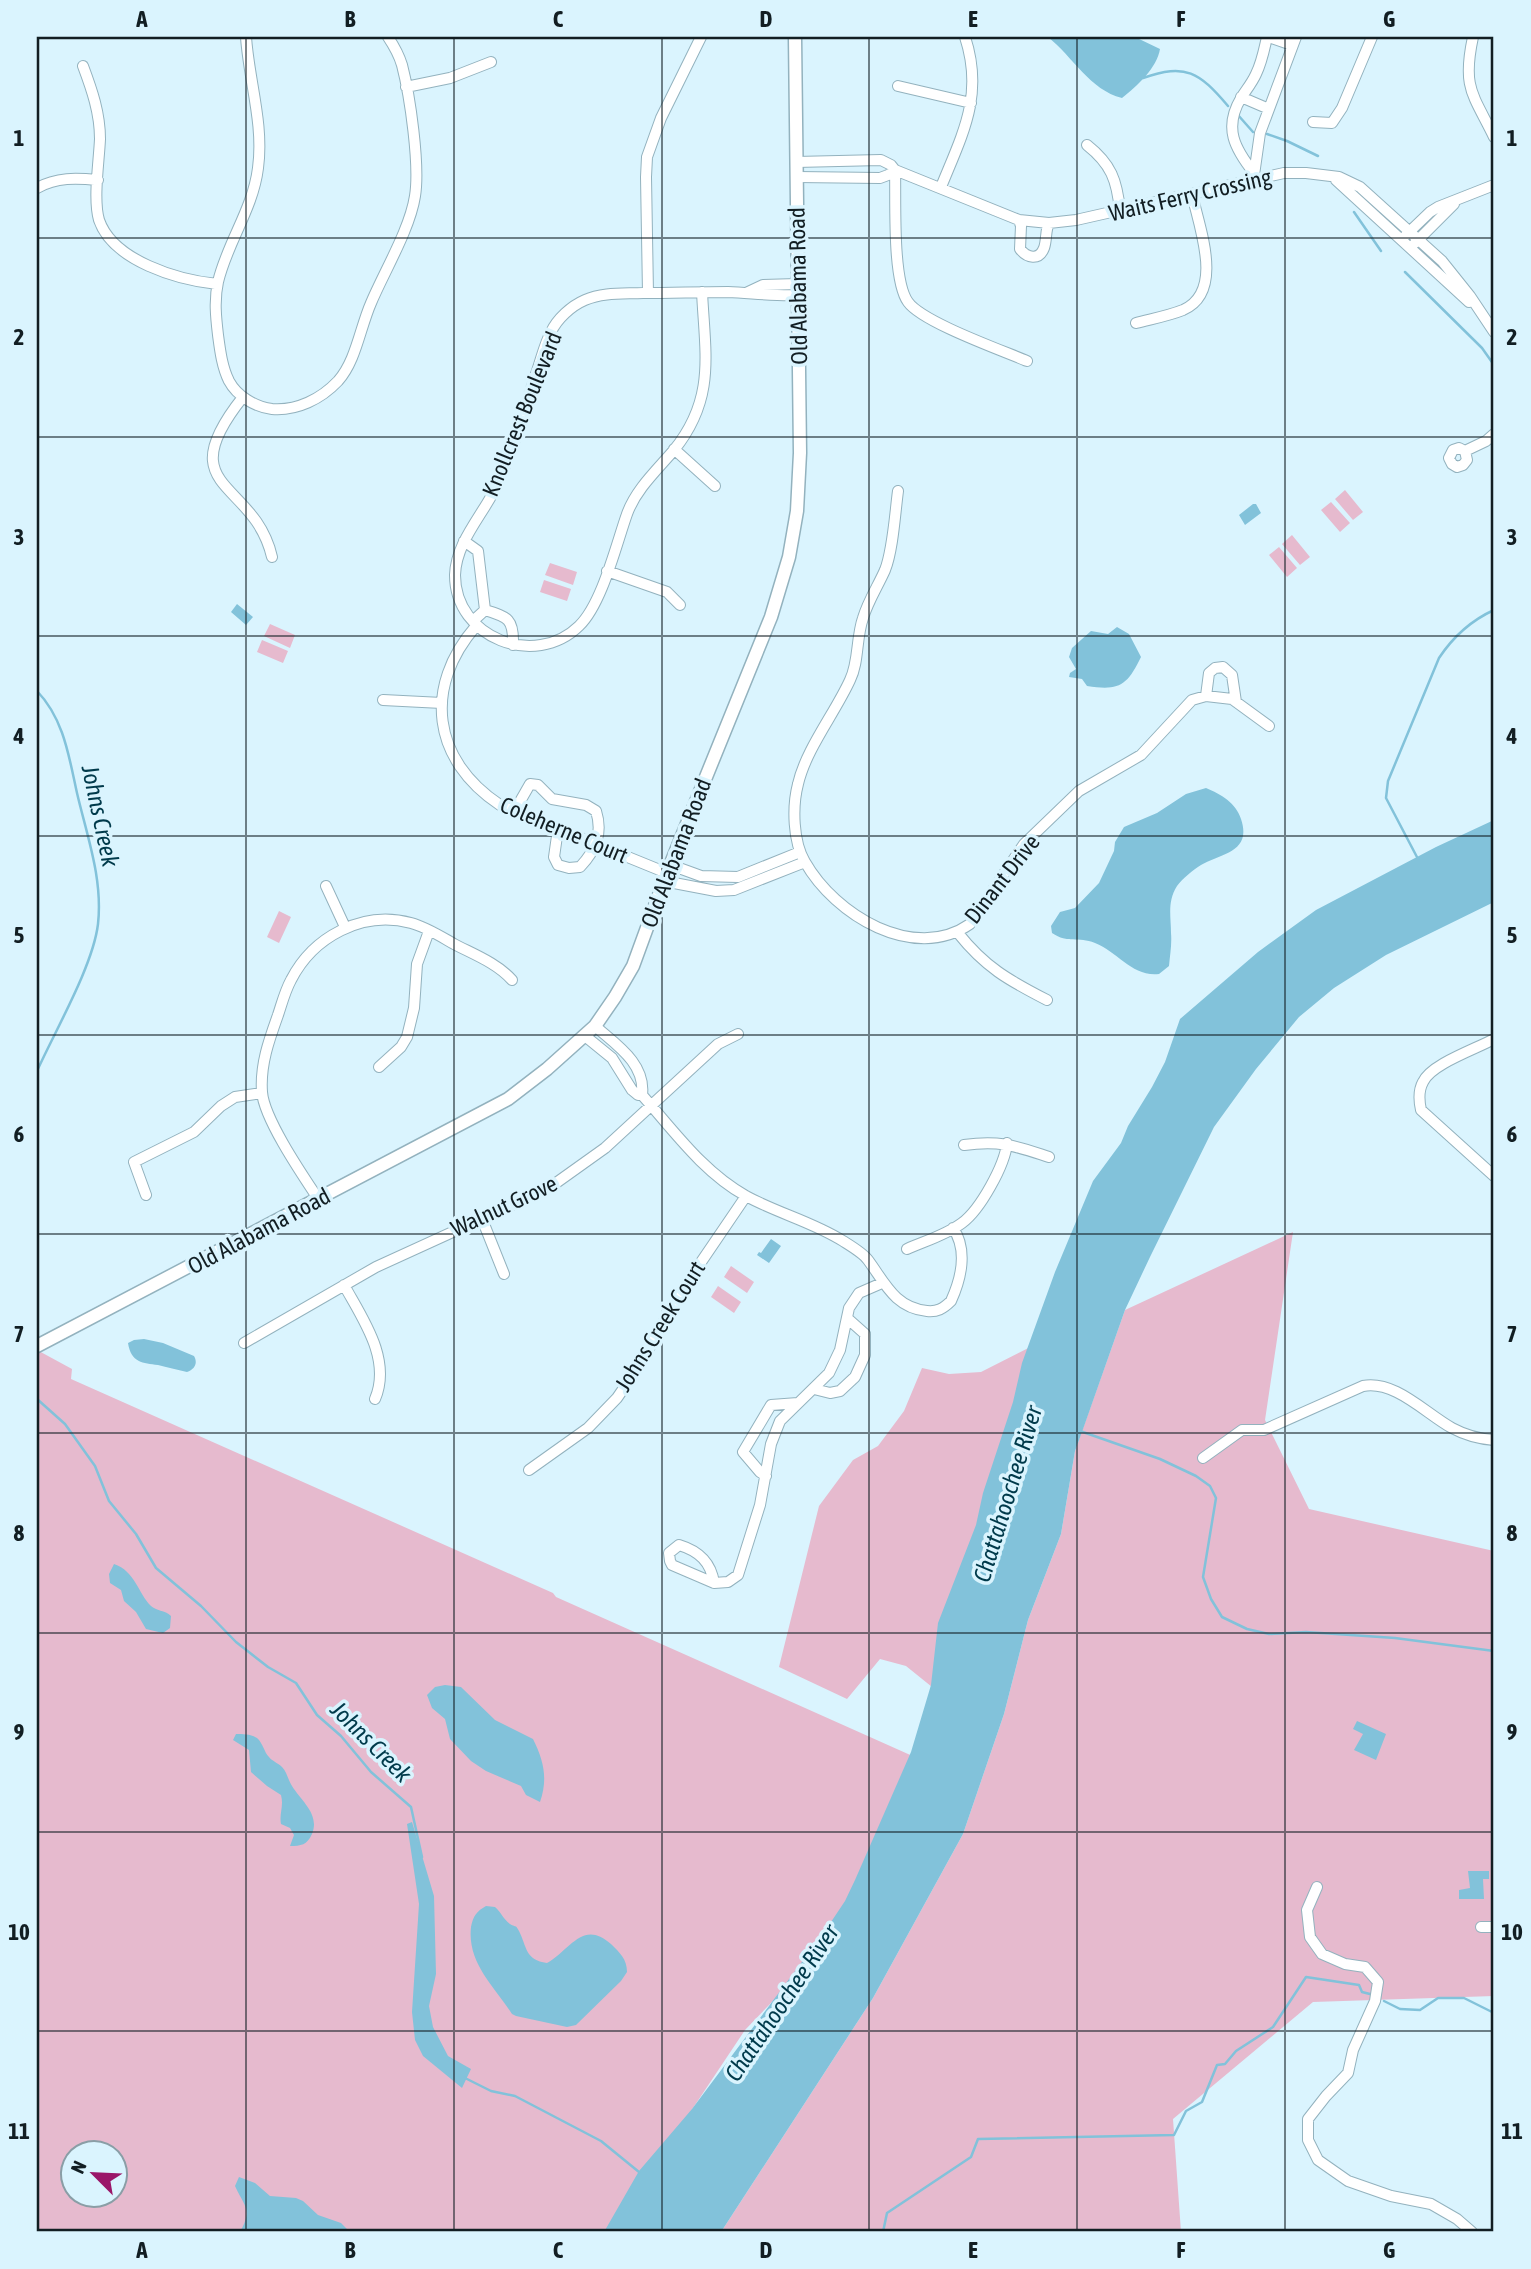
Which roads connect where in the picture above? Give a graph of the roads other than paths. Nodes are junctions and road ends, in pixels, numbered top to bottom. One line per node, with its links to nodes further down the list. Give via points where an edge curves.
1 (246, 37): 38 (street, via 259,133 258,170)
2 (388, 37): 12 (street, via 402,64)
3 (701, 37): 41 (street, via 661,118 648,157)
4 (795, 37): 20 (main road, Old Alabama Road)
5 (964, 37): 15 (street, via 973,64)
6 (1268, 37): 9 (street); 14 (street, via 1263,60)
7 (1372, 37): 17 (street, via 1342,108 1332,122)
8 (1473, 37): 18 (street, via 1468,80)
9 (1294, 41): 16 (street)
10 (491, 62): 12 (street, via 450,78)
11 (83, 66): 25 (street, via 99,118)
12 (406, 86): 46 (street, via 417,175 415,199 346,369 326,392 296,407 268,408)
13 (898, 86): 15 (street)
14 (1241, 97): 16 (street); 22 (street, via 1233,115 1232,134 1239,155)
15 (971, 103): 27 (street)
16 (1269, 109): 22 (street, via 1260,133)
17 (1313, 122)
18 (1494, 137)
19 (1087, 145): 31 (street, via 1112,172)
20 (796, 162): 21 (street, Waits Ferry Crossing, via 881,160); 23 (main road, Old Alabama Road)
21 (895, 170): 23 (street, via 880,178); 27 (street, Waits Ferry Crossing); 45 (street, via 899,279 907,302 925,317)
22 (1255, 176): 24 (street, Waits Ferry Crossing, via 1306,173); 29 (street, Waits Ferry Crossing)
23 (797, 177): 39 (main road, Old Alabama Road)
24 (1332, 177): 34 (street, Waits Ferry Crossing, via 1360,187); 36 (street, Waits Ferry Crossing)
25 (98, 180): 28 (street, via 57,180); 38 (street, via 99,219 115,246 173,276)
26 (1494, 186): 30 (street)
27 (942, 187): 32 (street, Waits Ferry Crossing)
28 (37, 188)
29 (1192, 194): 31 (street, Waits Ferry Crossing); 43 (street, via 1208,268 1204,289 1185,309)
30 (1459, 200): 34 (street, via 1430,212); 35 (street)
31 (1120, 211): 33 (street, Waits Ferry Crossing)
32 (1019, 220): 33 (street, Waits Ferry Crossing); 33 (street, via 1020,249 1031,257 1044,250)
33 (1049, 223)
34 (1410, 231): 35 (street, Waits Ferry Crossing); 36 (street)
35 (1418, 239): 37 (street); 42 (street, Waits Ferry Crossing, via 1451,271)
36 (1401, 240): 37 (street, Waits Ferry Crossing)
37 (1410, 249): 42 (street, Waits Ferry Crossing)
38 (217, 284): 46 (street, via 223,363 231,385)
39 (797, 289): 40 (street, Knollcrest Boulevard, via 763,285 746,293); 69 (main road, Old Alabama Road, via 800,453 789,557 771,617)
40 (702, 292): 41 (street, Knollcrest Boulevard); 48 (street, via 702,398 694,421)
41 (648, 293): 52 (street, Knollcrest Boulevard, via 586,300 555,326 502,475)
42 (1477, 309): 44 (street, Waits Ferry Crossing)
43 (1136, 323)
44 (1494, 332)
45 (1027, 361)
46 (243, 397): 53 (street, via 217,437 213,467 220,483 260,524)
47 (1494, 434): 49 (street)
48 (674, 449): 50 (street); 54 (street, via 632,501)
49 (1465, 451)
50 (715, 486)
51 (898, 491): 67 (street, Dinant Drive, via 886,568 862,620 852,677 797,785 795,822)
52 (464, 541): 56 (street, via 478,551); 57 (street, Knollcrest Boulevard, via 455,575 465,611)
53 (272, 557)
54 (607, 571): 55 (street, via 667,592); 58 (street, via 589,614 566,636 550,645)
55 (680, 605)
56 (485, 610): 57 (street, Coleherne Court); 58 (street, via 506,617 513,629)
57 (474, 623): 58 (street); 62 (street, Coleherne Court, via 451,660)
58 (513, 645)
59 (1206, 696): 61 (street); 61 (street, via 1209,673 1223,667 1231,675); 75 (street, Dinant Drive, via 1192,700 1141,755 1079,791 1024,844 970,924)
60 (383, 700): 62 (street)
61 (1236, 702): 63 (street)
62 (442, 703): 64 (street, Coleherne Court, via 446,737 458,767 487,796)
63 (1269, 726)
64 (514, 812): 65 (street, Coleherne Court); 66 (street, via 530,784 538,785 552,799 596,811 600,823)
65 (558, 829): 66 (street, Coleherne Court); 66 (street, via 554,857 558,864 580,867)
66 (597, 845): 69 (street, Coleherne Court)
67 (800, 852): 68 (street, Dinant Drive); 70 (street, via 738,877)
68 (805, 862): 72 (street, via 734,890); 75 (street, Dinant Drive, via 836,901 858,917 913,939)
69 (667, 873): 70 (street, via 680,868); 72 (street, via 674,883); 78 (main road, Old Alabama Road, via 633,966)
70 (701, 876): 72 (street)
71 (326, 886): 73 (street)
72 (699, 888)
73 (345, 927): 74 (street, via 388,919); 83 (street, via 319,944 291,980 264,1052)
74 (429, 930): 76 (street, via 500,968); 82 (street, via 417,964 407,1037)
75 (958, 933): 77 (street, via 992,970)
76 (512, 980)
77 (1047, 1000)
78 (594, 1026): 80 (main road, Old Alabama Road); 84 (street, via 634,1062 642,1080)
79 (738, 1034): 85 (street, Walnut Grove, via 718,1044)
80 (585, 1036): 84 (street, via 612,1058 632,1090); 92 (main road, Old Alabama Road, via 508,1099)
81 (1494, 1040): 89 (street, via 1438,1067 1423,1082 1419,1101 1421,1110)
82 (379, 1067)
83 (262, 1093): 90 (street, via 235,1097 194,1132 134,1162); 92 (street, via 289,1152)
84 (642, 1095): 85 (street)
85 (651, 1105): 91 (street, via 707,1168); 93 (street, Walnut Grove, via 570,1174)
86 (1007, 1143): 87 (street); 88 (street); 94 (street, via 1002,1165 985,1195 968,1218)
87 (964, 1145)
88 (1049, 1157)
89 (1494, 1176)
90 (146, 1195)
91 (746, 1196): 97 (street, via 844,1241 867,1258); 107 (street, Johns Creek Court, via 690,1277 617,1398 588,1428)
92 (319, 1200): 101 (main road, Old Alabama Road)
93 (482, 1220): 96 (street); 98 (street, Walnut Grove)
94 (953, 1228): 95 (street); 97 (street, via 963,1258 955,1293 946,1307 933,1311 911,1307)
95 (907, 1249)
96 (505, 1274)
97 (882, 1283): 99 (street, via 859,1293)
98 (344, 1284): 100 (street, Walnut Grove); 103 (street, via 374,1339 380,1379)
99 (847, 1318): 102 (street, via 835,1362); 102 (street, via 865,1334 865,1355 855,1377 840,1391)
100 (244, 1343)
101 (37, 1346)
102 (814, 1389): 104 (street)
103 (375, 1399)
104 (799, 1403): 108 (street, via 780,1420); 108 (street, via 771,1405 743,1452)
105 (1494, 1440): 106 (street, via 1452,1427 1389,1389 1372,1384 1264,1430 1242,1430)
106 (1203, 1458)
107 (529, 1470)
108 (766, 1476): 109 (street, via 738,1574 728,1582)
109 (714, 1583): 109 (street, via 673,1565 668,1557 671,1549 679,1545 698,1553 710,1567)
110 (1317, 1887): 113 (street, via 1307,1910 1310,1937 1322,1954 1365,1967 1378,1982 1348,2073 1308,2119 1308,2140 1318,2160 1348,2181 1431,2204)
111 (1481, 1927): 112 (street)
112 (1494, 1927)
113 (1472, 2232)

